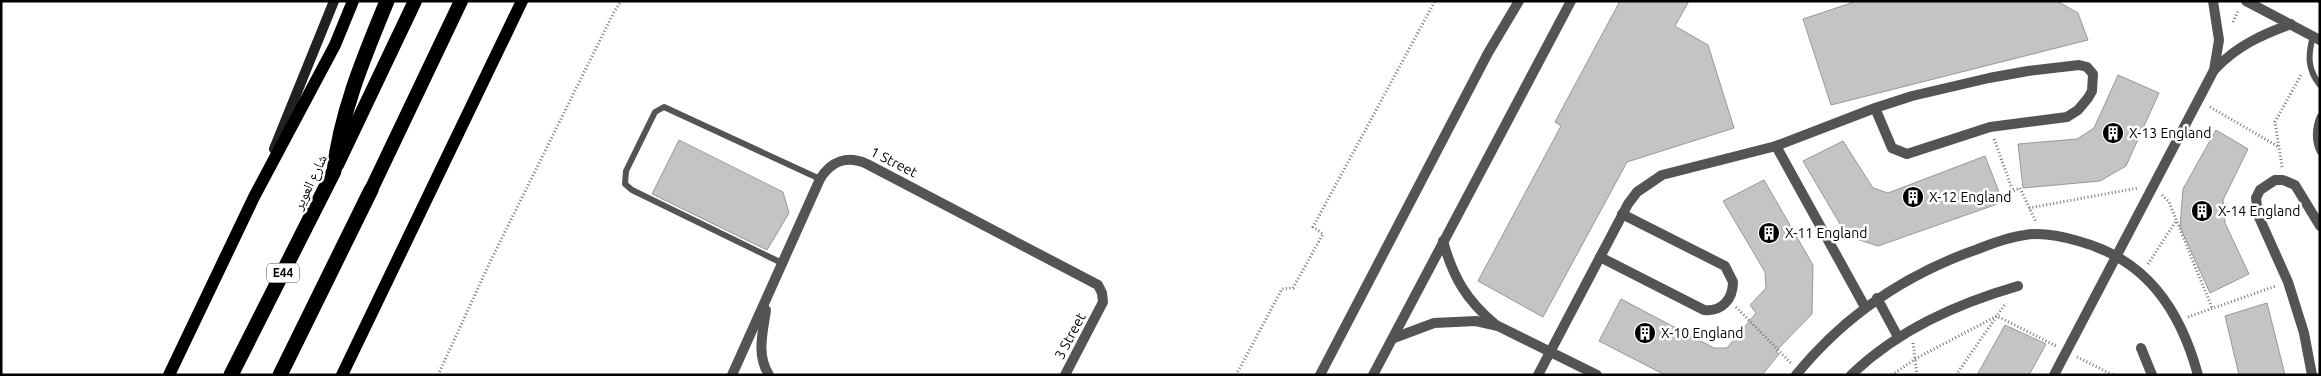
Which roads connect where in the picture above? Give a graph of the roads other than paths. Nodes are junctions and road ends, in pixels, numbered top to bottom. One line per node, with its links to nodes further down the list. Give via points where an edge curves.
1 (334, 1): 25 (main road)
2 (353, 1): 25 (main road, via 335,45)
3 (386, 1): 22 (highway, via 348,99)
4 (415, 1): 22 (highway, شارع العوير / E44)
5 (462, 1): 24 (highway)
6 (522, 1): 12 (main road)
7 (529, 1): 12 (street)
8 (1518, 1): 50 (street)
9 (1571, 1): 28 (street)
10 (2213, 1): 15 (street, via 2219,40)
11 (2246, 1): 13 (street)
12 (514, 18): 46 (main road)
13 (2291, 24): 14 (street); 15 (street, via 2248,42)
14 (2317, 38): 16 (lane, via 2309,51 2309,61)
15 (2214, 70): 29 (street)
16 (2320, 85)
17 (1875, 108): 17 (street, via 1951,86 2028,71 2079,65 2087,67 2093,74 2092,91 2073,114 1990,127 1912,153 1901,153 1892,148); 20 (street)
18 (2320, 116): 19 (lane)
19 (2318, 133): 21 (lane)
20 (1776, 146): 26 (street, via 1662,175 1637,192); 35 (street)
21 (2320, 152)
22 (334, 171): 44 (highway, شارع العوير / E44)
23 (820, 180): 31 (street, 1 Street); 31 (lane, via 664,107 655,112 626,171 625,184 632,190); 36 (street, 1 Street, via 840,160 849,158 868,164 1098,285 1103,302)
24 (371, 190): 45 (highway)
25 (254, 197): 43 (main road)
26 (1622, 214): 30 (street); 30 (street, via 1725,266 1733,282 1729,299 1715,310 1704,310)
27 (2320, 226): 58 (street, via 2295,185 2275,180 2260,190 2255,206 2288,282 2304,333)
28 (1443, 241): 37 (street, via 1448,260 1466,294 1477,309); 39 (street)
29 (2116, 256): 33 (street, via 2086,243 2026,234 1934,266); 55 (street); 57 (street, via 2156,287 2178,321)
30 (1600, 257): 41 (street)
31 (784, 264): 34 (street, 1 Street)
32 (2018, 286): 38 (street, via 1958,306)
33 (1877, 298): 35 (street); 38 (street)
34 (767, 301): 47 (street, 1 Street); 48 (street, via 761,347)
35 (1865, 307): 42 (street)
36 (1100, 310): 49 (street, 3 Street)
37 (1498, 326): 39 (street, via 1476,321 1448,321 1420,326); 41 (street)
38 (1898, 337): 54 (street)
39 (1394, 338): 51 (street)
40 (2141, 348): 56 (street)
41 (1550, 352): 52 (street); 53 (street)
42 (1797, 373)
43 (169, 375)
44 (232, 375)
45 (280, 375)
46 (342, 375)
47 (732, 375)
48 (769, 375)
49 (1065, 375)
50 (1320, 375)
51 (1373, 375)
52 (1538, 375)
53 (1597, 375)
54 (1850, 375)
55 (2054, 375)
56 (2152, 375)
57 (2198, 375)
58 (2312, 375)

